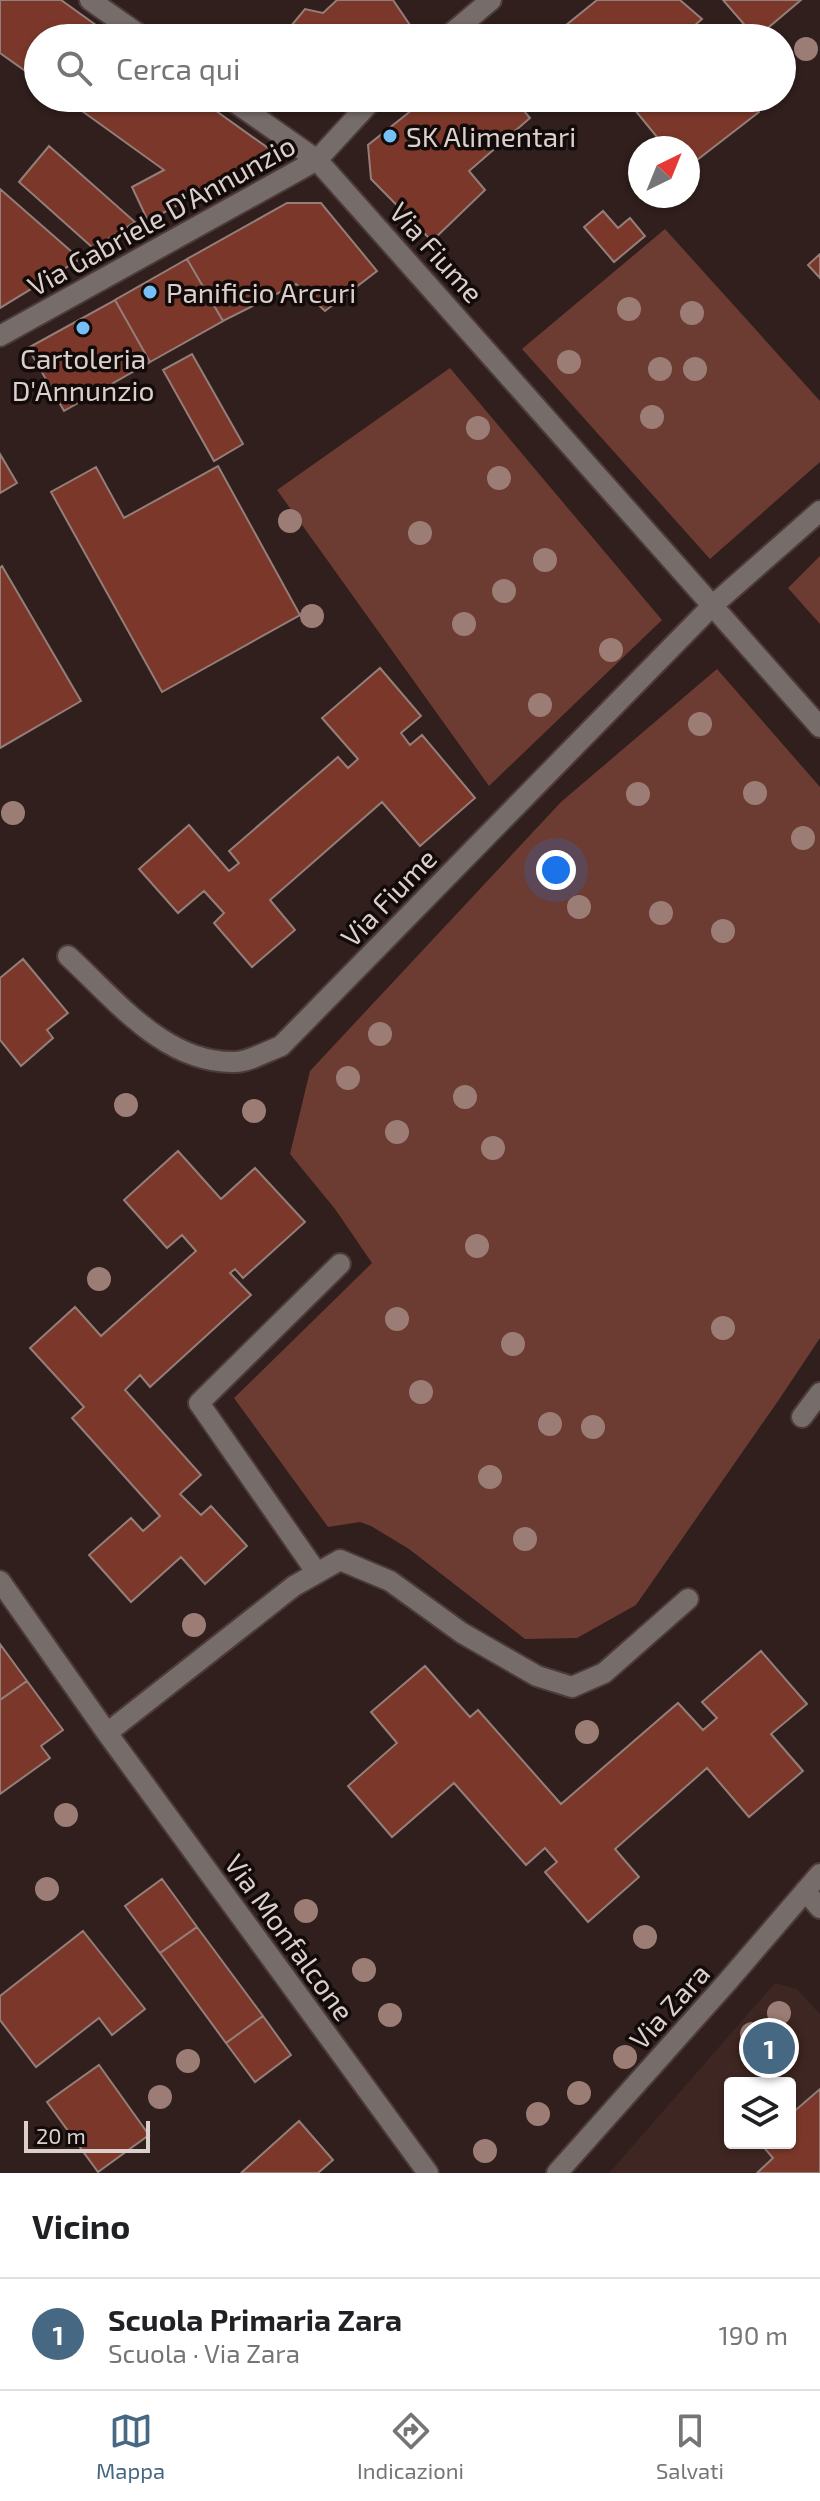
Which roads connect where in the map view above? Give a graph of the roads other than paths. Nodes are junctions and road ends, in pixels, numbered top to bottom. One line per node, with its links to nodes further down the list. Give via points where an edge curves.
1 (90, 0): 3 (street)
2 (491, 0): 4 (street)
3 (124, 24)
4 (463, 24)
5 (249, 112): 7 (street, Via Fiume)
6 (361, 112): 7 (street, Via Gabriele D'Annunzio)
7 (317, 160): 8 (street, Via Gabriele D'Annunzio); 10 (street, Via Fiume)
8 (0, 336)
9 (820, 511): 10 (street, Via Fiume)
10 (712, 606): 11 (street, Via Fiume); 12 (street, Via Fiume, via 281,1046 237,1062 191,1056 150,1032)
11 (820, 727)
12 (68, 956)
13 (340, 1264): 16 (street, via 199,1403)
14 (820, 1393): 15 (street)
15 (802, 1417)
16 (317, 1573): 18 (street, via 340,1560 390,1581 462,1633 537,1676 572,1687 604,1673); 19 (street)
17 (0, 1581): 19 (street, Via Monfalcone)
18 (688, 1599)
19 (107, 1733): 23 (street, Via Monfalcone)
20 (820, 1874): 21 (street, Via Zara)
21 (805, 1891): 22 (street); 24 (street, Via Zara)
22 (820, 1908)
23 (428, 2173)
24 (557, 2173)

